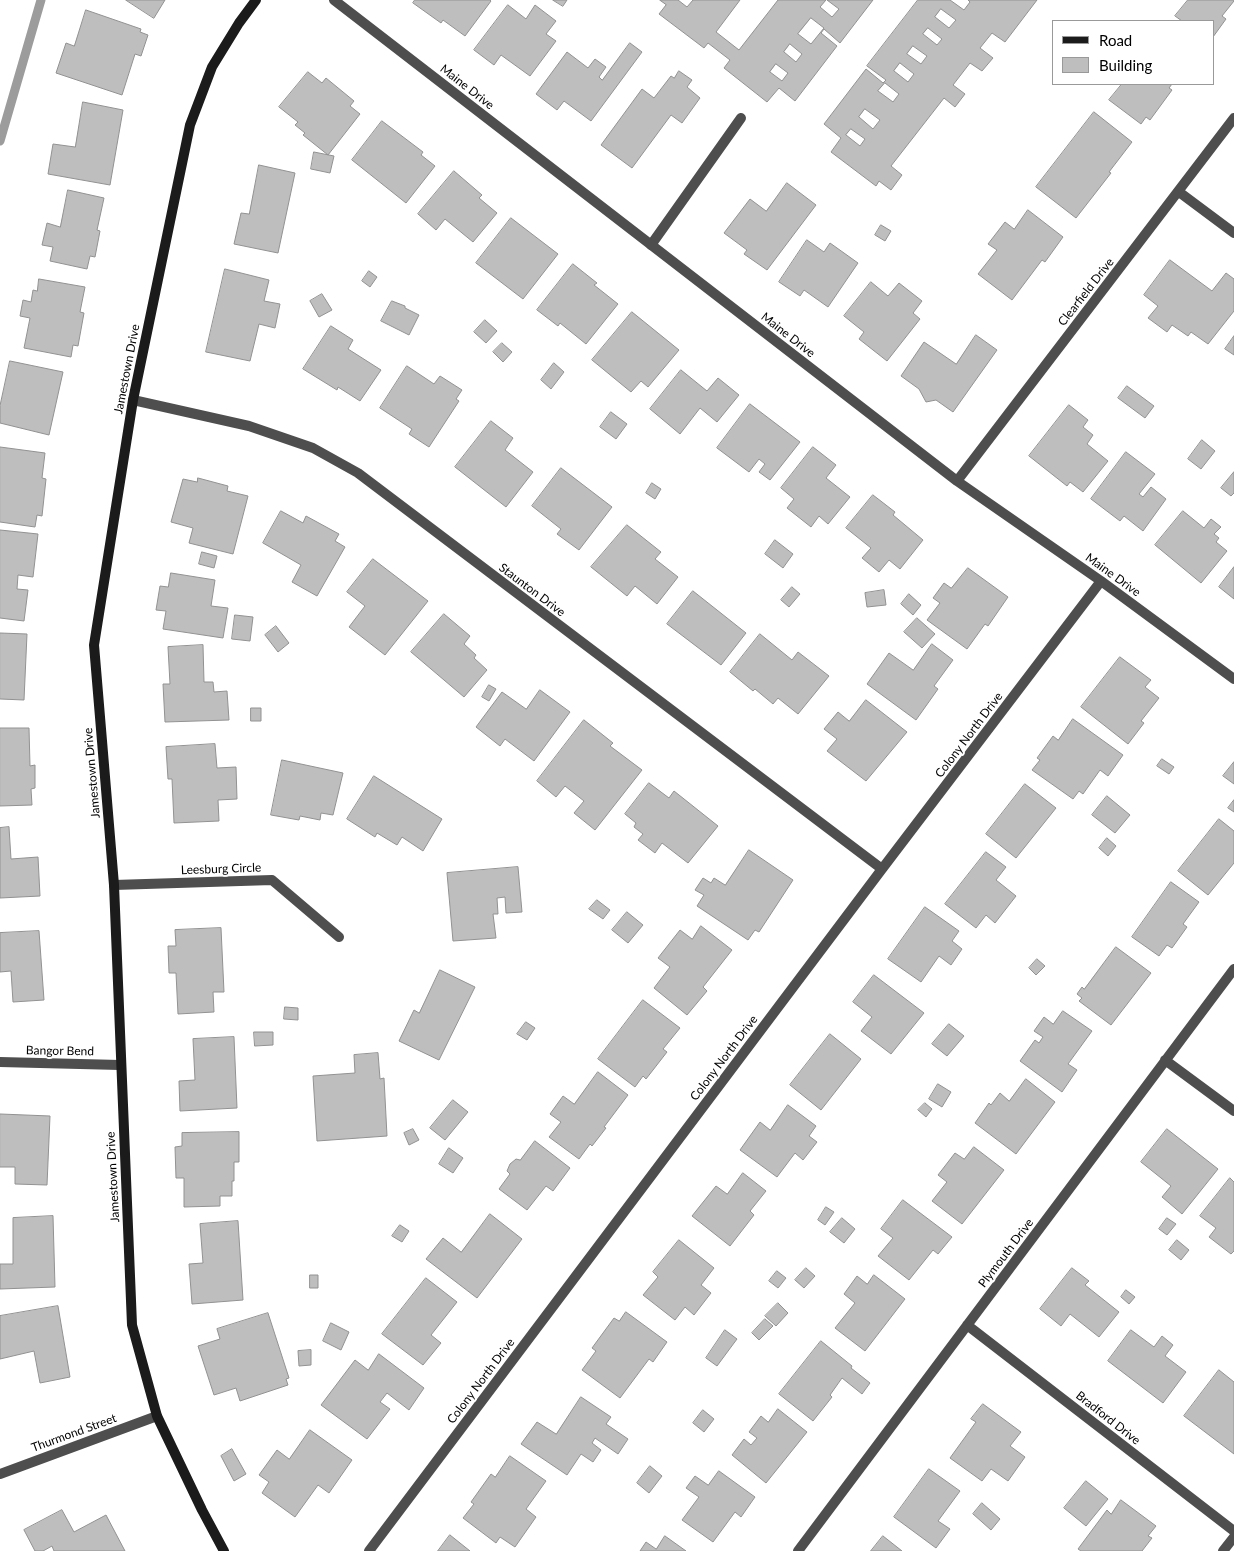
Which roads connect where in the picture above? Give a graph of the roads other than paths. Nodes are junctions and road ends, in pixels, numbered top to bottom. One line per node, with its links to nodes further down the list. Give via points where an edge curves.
1 (256, 0): 8 (street, Jamestown Drive, via 212,67 190,125)
2 (334, 0): 7 (street, Maine Drive)
3 (741, 118): 7 (street)
4 (1234, 118): 5 (street, Clearfield Drive)
5 (1179, 192): 6 (street); 9 (street, Clearfield Drive)
6 (1234, 233)
7 (651, 245): 9 (street, Maine Drive)
8 (132, 400): 12 (street, Staunton Drive, via 250,426 313,448 358,473); 13 (street, Jamestown Drive, via 94,645)
9 (957, 481): 10 (street, Maine Drive)
10 (1101, 581): 11 (street, Maine Drive); 12 (street, Colony North Drive)
11 (1234, 679)
12 (882, 869): 26 (street, Colony North Drive)
13 (114, 885): 14 (street, Leesburg Circle, via 272,880); 18 (street, Jamestown Drive)
14 (339, 937)
15 (1234, 969): 16 (street, Plymouth Drive)
16 (1165, 1060): 19 (street); 20 (street, Plymouth Drive)
17 (0, 1062): 18 (street, Bangor Bend)
18 (120, 1065): 21 (street, Jamestown Drive, via 132,1325)
19 (1234, 1111)
20 (967, 1325): 23 (street, Bradford Drive); 27 (street, Plymouth Drive)
21 (157, 1416): 22 (street, Thurmond Street); 25 (street, Jamestown Drive)
22 (0, 1474)
23 (1234, 1530)
24 (1234, 1537): 28 (street)
25 (224, 1551)
26 (369, 1551)
27 (798, 1551)
28 (1223, 1551)

